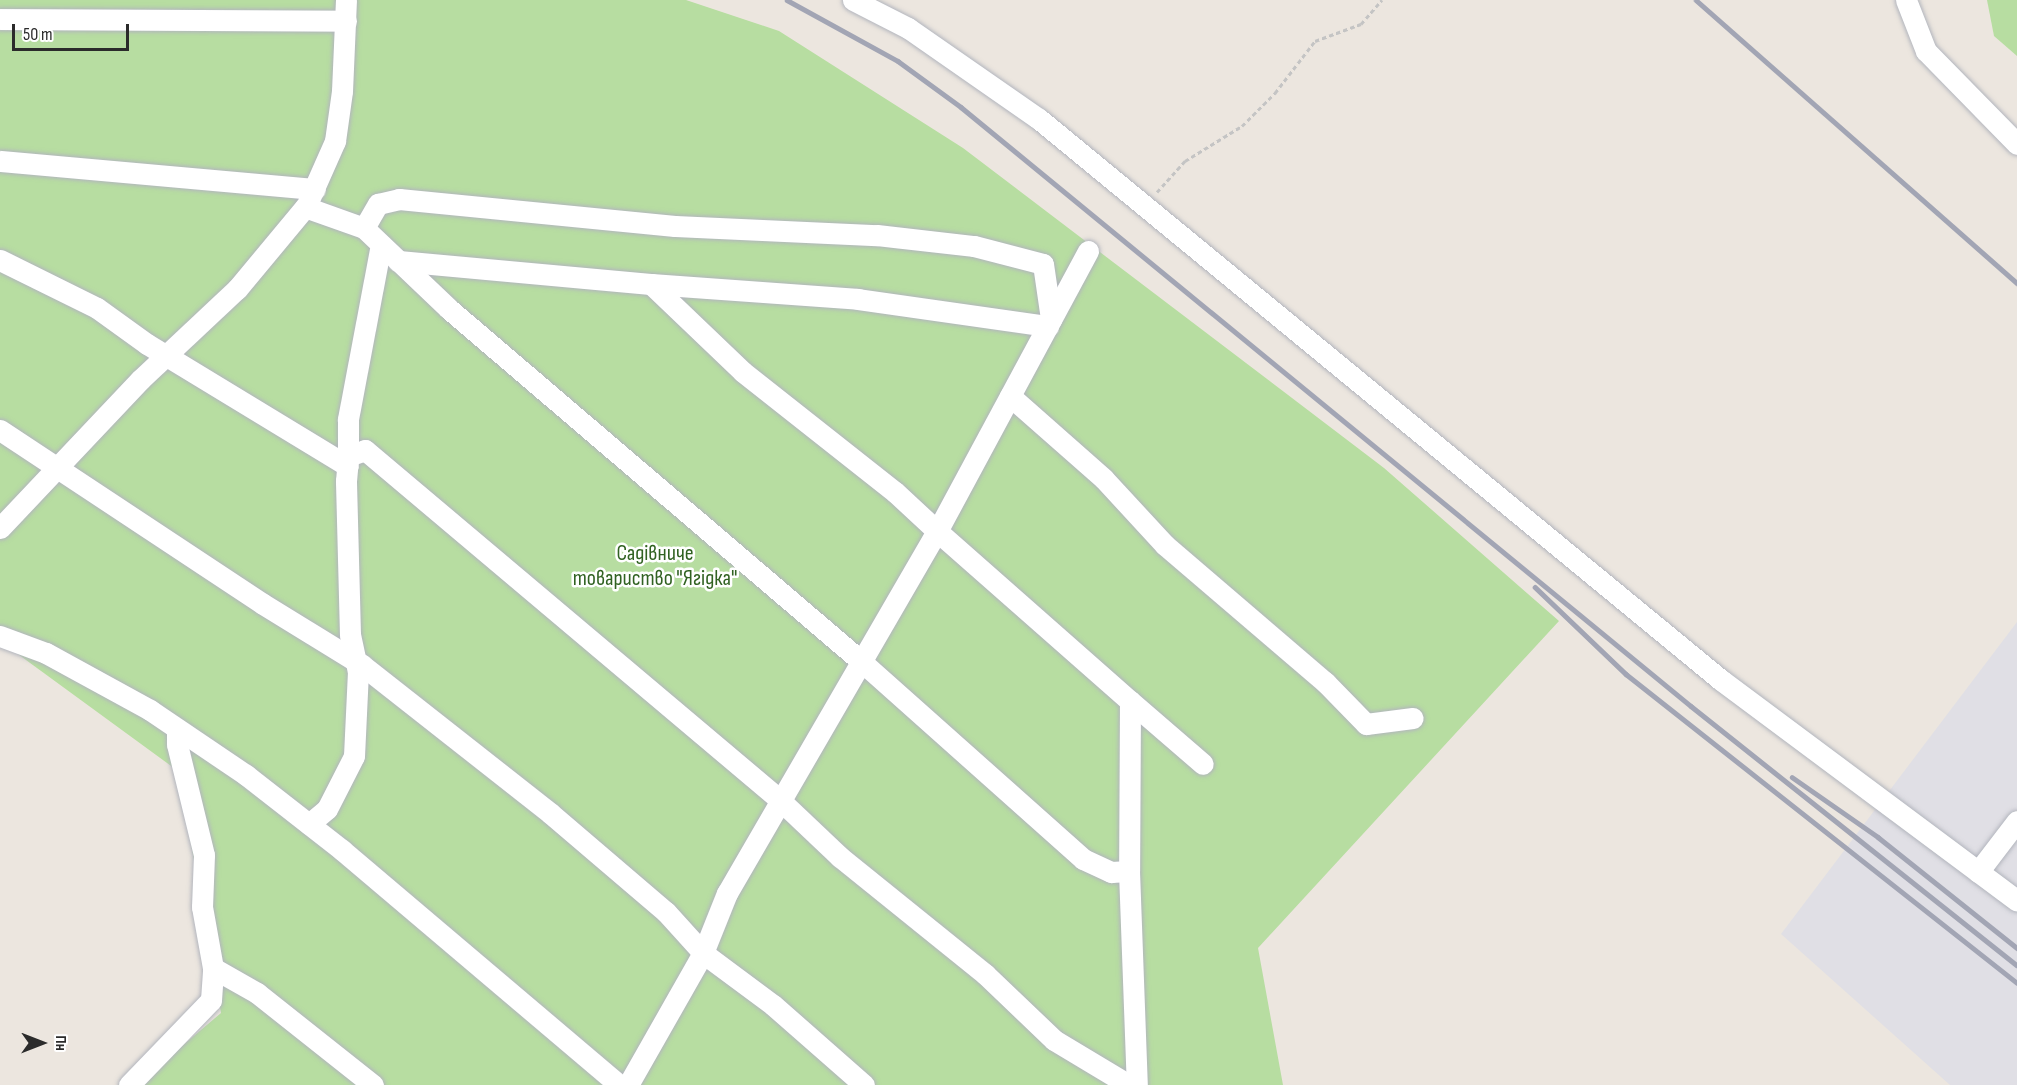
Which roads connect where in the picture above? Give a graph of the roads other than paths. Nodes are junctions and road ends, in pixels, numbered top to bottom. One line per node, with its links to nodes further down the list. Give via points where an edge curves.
1 (853, 0): 31 (street, via 908,28 1039,119 1721,680)
2 (1906, 0): 5 (street, via 1926,51)
3 (346, 10): 4 (street); 7 (street, via 335,141)
4 (0, 18)
5 (2017, 144)
6 (0, 161): 7 (street)
7 (310, 198): 8 (street); 18 (street, via 237,289 141,379)
8 (364, 228): 9 (street); 14 (street, via 378,204 399,199 675,226 877,235 974,246 1043,264)
9 (381, 245): 12 (street); 17 (street, via 348,419)
10 (1088, 251): 14 (street)
11 (0, 260): 17 (street, via 97,308 147,344)
12 (398, 261): 13 (street); 22 (street, via 575,419)
13 (651, 284): 14 (street, via 858,299); 20 (street, via 743,372 895,492)
14 (1050, 323): 15 (street)
15 (1010, 396): 20 (street); 24 (street, via 1104,479 1164,545 1325,682 1366,724)
16 (0, 430): 18 (street)
17 (348, 461): 27 (street, via 365,450); 29 (street, via 350,634 358,672 354,756 327,809)
18 (58, 467): 19 (street); 33 (street, via 253,598 362,665 550,813 666,912)
19 (0, 528)
20 (937, 531): 22 (street); 23 (street)
21 (0, 636): 25 (street, via 46,653)
22 (861, 662): 27 (street); 30 (street, via 1083,859 1111,872)
23 (1130, 701): 26 (street); 30 (street)
24 (1413, 718)
25 (177, 729): 29 (street); 34 (street, via 177,744 204,855 202,907)
26 (1203, 764)
27 (780, 800): 33 (street, via 727,893); 40 (street, via 840,857 985,974 1054,1040)
28 (2017, 820): 31 (street)
29 (309, 824): 37 (street)
30 (1129, 872): 41 (street)
31 (1978, 872): 32 (street)
32 (2017, 901)
33 (703, 953): 38 (street); 39 (street, via 773,1005)
34 (213, 969): 35 (street, via 211,1000); 36 (street, via 257,993)
35 (129, 1085)
36 (373, 1085)
37 (620, 1085)
38 (628, 1085)
39 (864, 1085)
40 (1129, 1085)
41 (1137, 1085)

